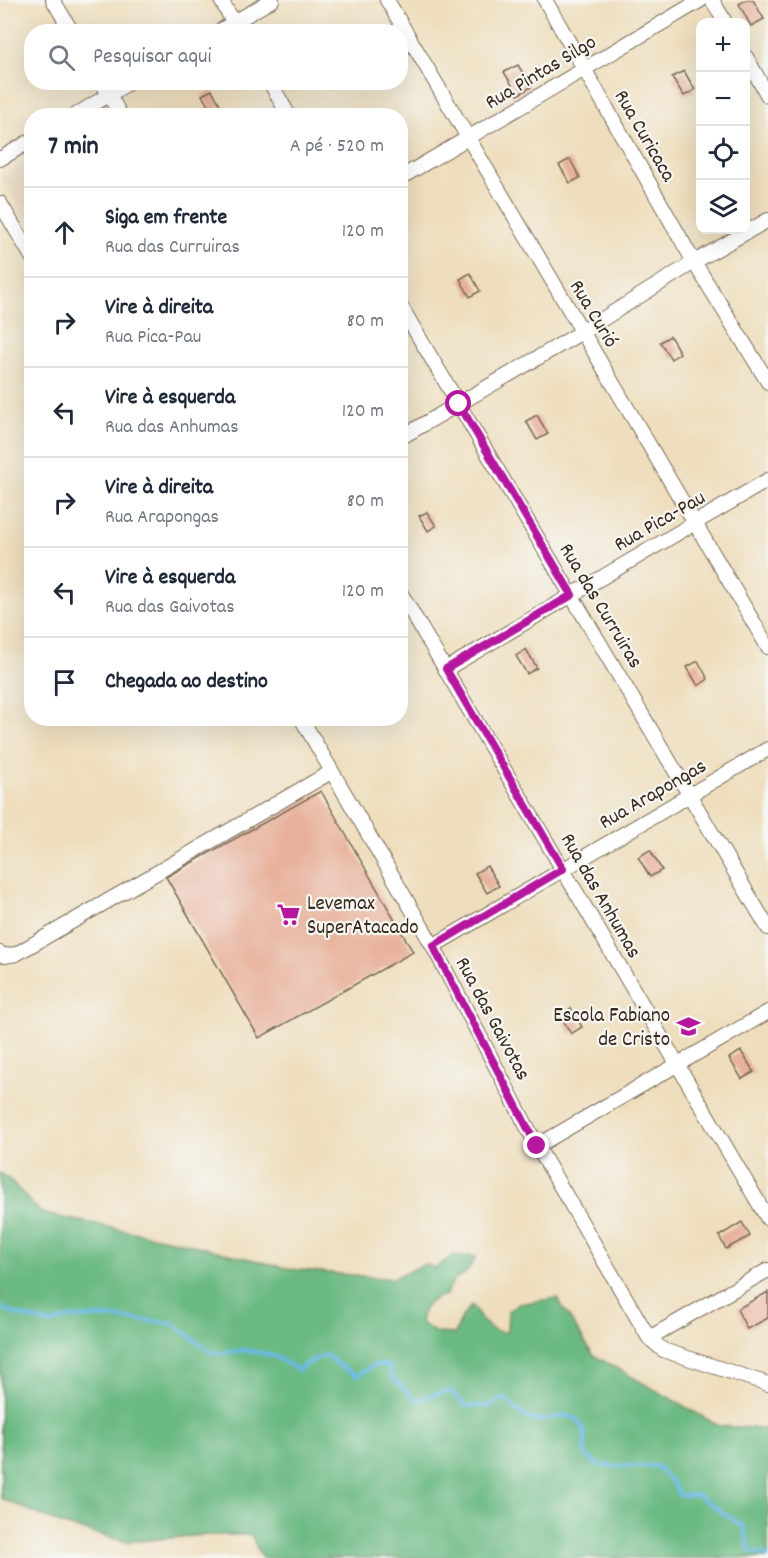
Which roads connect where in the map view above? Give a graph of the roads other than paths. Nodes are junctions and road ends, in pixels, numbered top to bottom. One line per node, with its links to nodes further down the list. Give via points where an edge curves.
1 (53, 0): 9 (street)
2 (221, 0): 10 (street)
3 (272, 0): 11 (street)
4 (387, 0): 12 (street, Rua Curió)
5 (545, 0): 15 (street, Rua Curicaca)
6 (701, 0): 15 (street, Rua Pintas Silgo)
7 (712, 0): 8 (street)
8 (723, 18)
9 (67, 24)
10 (235, 24)
11 (241, 24)
12 (401, 24)
13 (408, 36): 24 (street, Rua Curió)
14 (750, 64): 20 (street)
15 (585, 69): 24 (street, Rua Pintas Silgo); 31 (street, Rua Curicaca)
16 (106, 90): 19 (street)
17 (117, 90): 19 (street)
18 (274, 90): 23 (street)
19 (109, 95): 21 (street); 22 (street)
20 (768, 96)
21 (87, 108)
22 (116, 108)
23 (285, 108)
24 (468, 138): 27 (street, Rua Pintas Silgo); 33 (street, Rua Curió)
25 (24, 145): 26 (street)
26 (0, 159)
27 (408, 173)
28 (0, 203): 30 (street)
29 (768, 220): 31 (street)
30 (24, 244)
31 (694, 262): 33 (street); 34 (street, Rua Curicaca)
32 (408, 318): 35 (street, Rua das Curruiras)
33 (582, 332): 35 (street); 38 (street, Rua Curió)
34 (768, 382)
35 (459, 404): 36 (street); 39 (street, Rua das Curruiras)
36 (408, 433)
37 (768, 480): 38 (street, Rua Pica-Pau)
38 (695, 524): 39 (street, Rua Pica-Pau); 41 (street, Rua Curió)
39 (572, 595): 42 (street, Rua Pica-Pau); 46 (street, Rua das Curruiras)
40 (408, 605): 42 (street, Rua das Anhumas)
41 (768, 647)
42 (446, 669): 47 (street, Rua das Anhumas)
43 (306, 726): 45 (street, Rua das Gaivotas)
44 (768, 749): 46 (street, Rua Arapongas)
45 (332, 772): 49 (street, Rua das Gaivotas); 50 (street, via 15,954)
46 (690, 795): 47 (street, Rua Arapongas); 48 (street, Rua das Curruiras)
47 (563, 869): 49 (street, Rua Arapongas); 52 (street, Rua das Anhumas)
48 (768, 928)
49 (433, 946): 53 (street, Rua das Gaivotas)
50 (2, 955)
51 (768, 1012): 52 (street)
52 (677, 1064): 53 (street); 54 (street, Rua das Anhumas)
53 (537, 1146): 56 (street, Rua das Gaivotas)
54 (768, 1219)
55 (768, 1270): 56 (street)
56 (649, 1338): 57 (street, via 663,1350)
57 (768, 1384)

